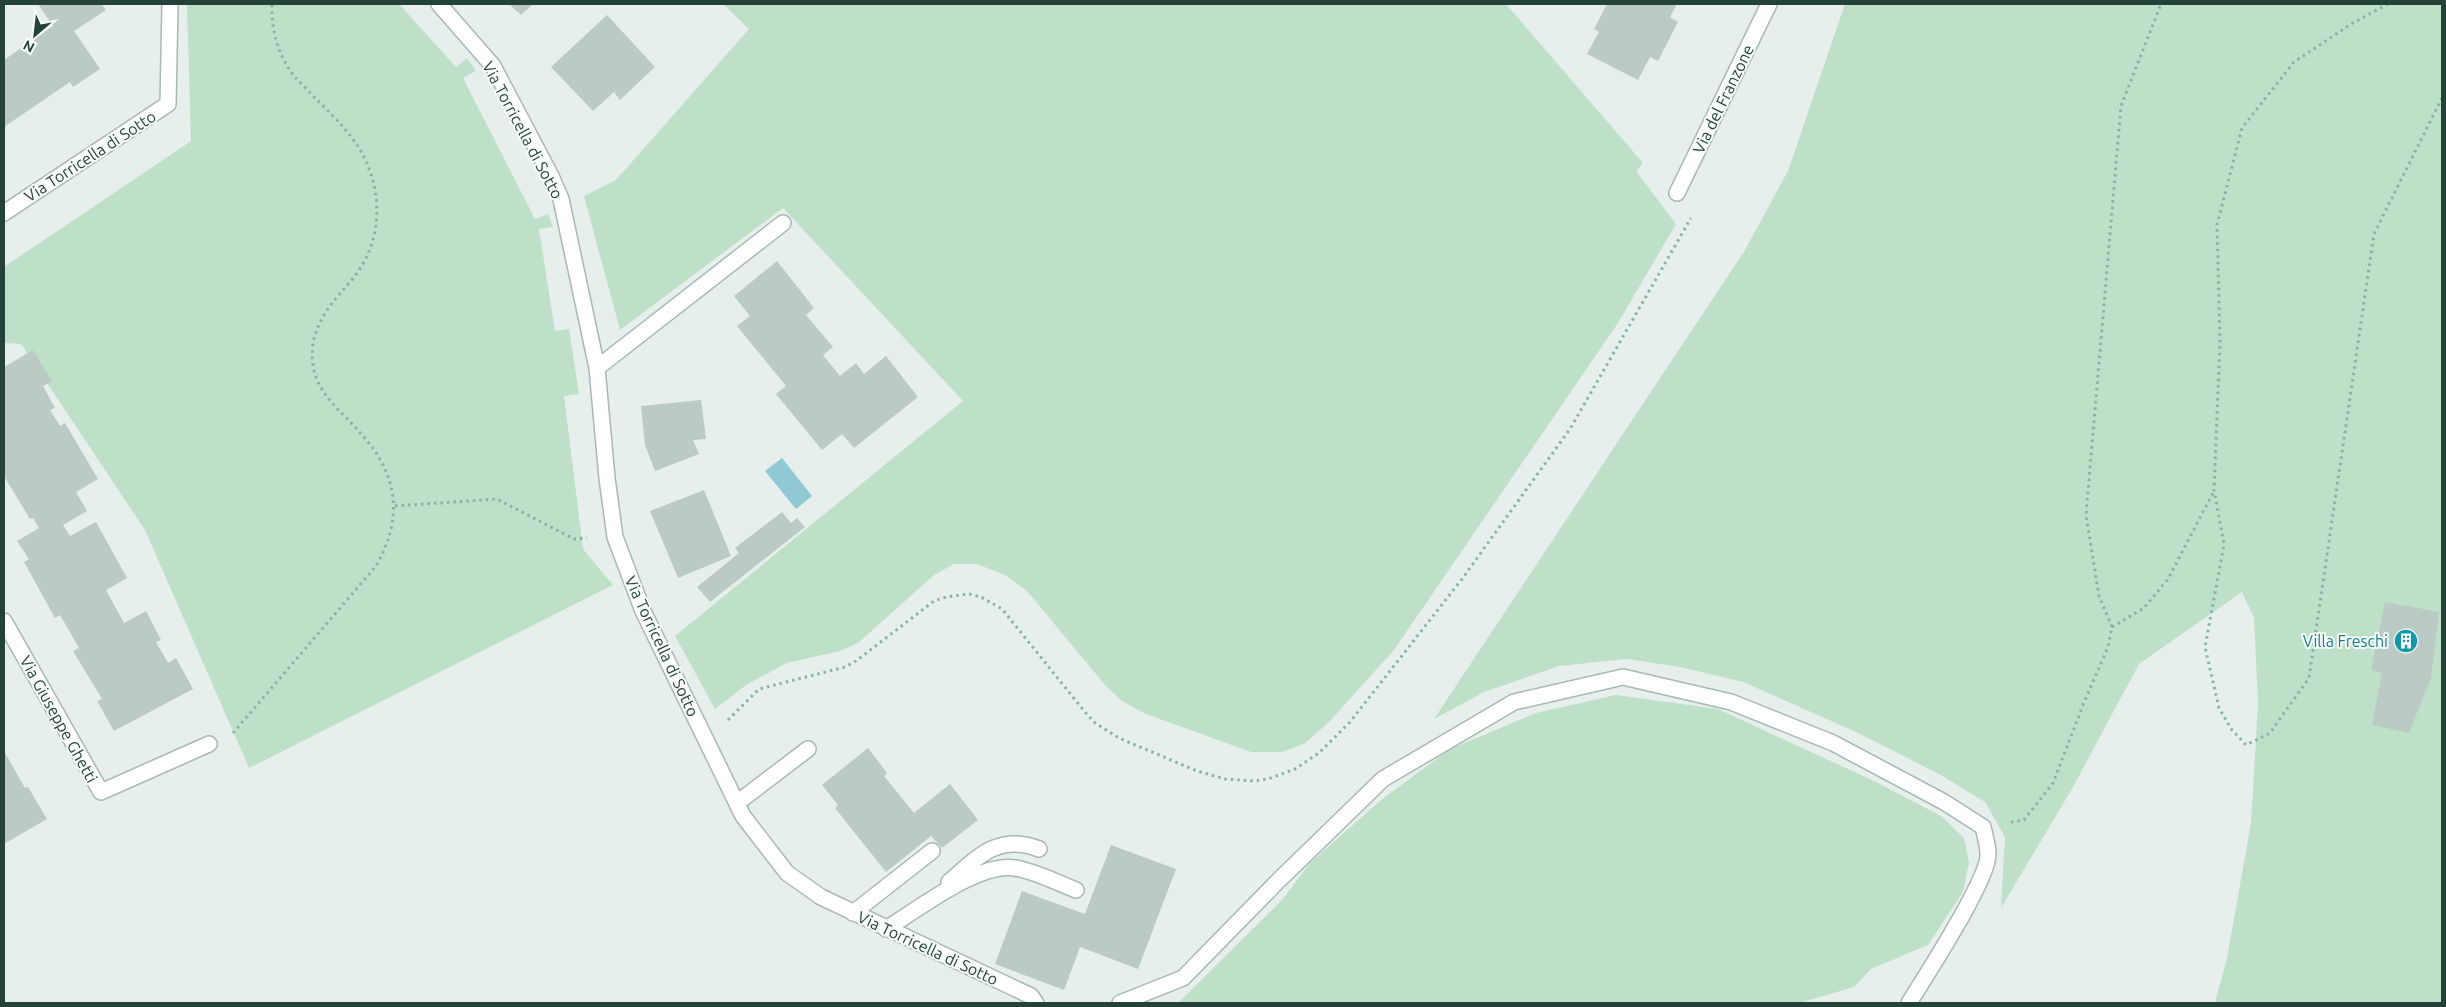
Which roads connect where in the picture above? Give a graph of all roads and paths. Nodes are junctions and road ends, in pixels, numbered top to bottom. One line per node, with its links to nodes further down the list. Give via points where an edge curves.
1 (170, 4): 9 (street, Via Torricella di Sotto, via 168,104)
2 (272, 4): 14 (path, via 275,38 285,64 356,144 376,189 377,221 368,253 318,324 312,353 318,382 380,460 390,482)
3 (439, 4): 12 (street, Via Torricella di Sotto, via 493,66 561,199)
4 (1768, 4): 8 (street, Via del Franzone)
5 (2161, 4): 17 (path, via 2120,106 2086,516 2099,596)
6 (2388, 4): 13 (path, via 2294,62 2242,128 2217,225 2220,342)
7 (2442, 98): 13 (path, via 2374,234 2309,678 2270,733 2246,745 2219,708 2205,647 2224,544)
8 (1677, 193)
9 (4, 213)
10 (783, 223): 12 (street)
11 (1689, 225): 18 (path, via 1570,429 1462,578 1350,722 1319,753 1295,769 1268,779 1225,779 1197,771 1106,731 1085,712 1002,609 969,594 934,601 856,662 768,685)
12 (597, 368): 15 (street, Via Torricella di Sotto)
13 (2214, 490): 17 (path, via 2168,580 2144,608)
14 (395, 506): 15 (path, via 496,499 574,539); 19 (path, via 390,537 376,566 233,734)
15 (616, 536): 21 (street, Via Torricella di Sotto, via 643,611)
16 (4, 620): 19 (street, Via Giuseppe Ghetti, via 101,792)
17 (2112, 627): 22 (path, via 2108,647 2054,783 2024,820)
18 (742, 704)
19 (209, 744)
20 (808, 749): 21 (street)
21 (737, 803): 27 (street, Via Torricella di Sotto, via 761,842 787,873 821,897)
22 (1983, 827): 30 (street, via 1944,802 1833,743 1731,702 1622,677 1514,702 1383,779 1183,978); 31 (street, via 1988,855 1983,873)
23 (1039, 849): 26 (street, via 1022,842 1007,843 982,854)
24 (932, 852): 27 (street)
25 (1076, 890): 26 (street, via 1014,868 960,881)
26 (926, 903): 28 (street)
27 (853, 913): 28 (street, Via Torricella di Sotto)
28 (886, 929): 29 (street, Via Torricella di Sotto, via 1031,996)
29 (1036, 1003)
30 (1120, 1003)
31 (1910, 1003)

